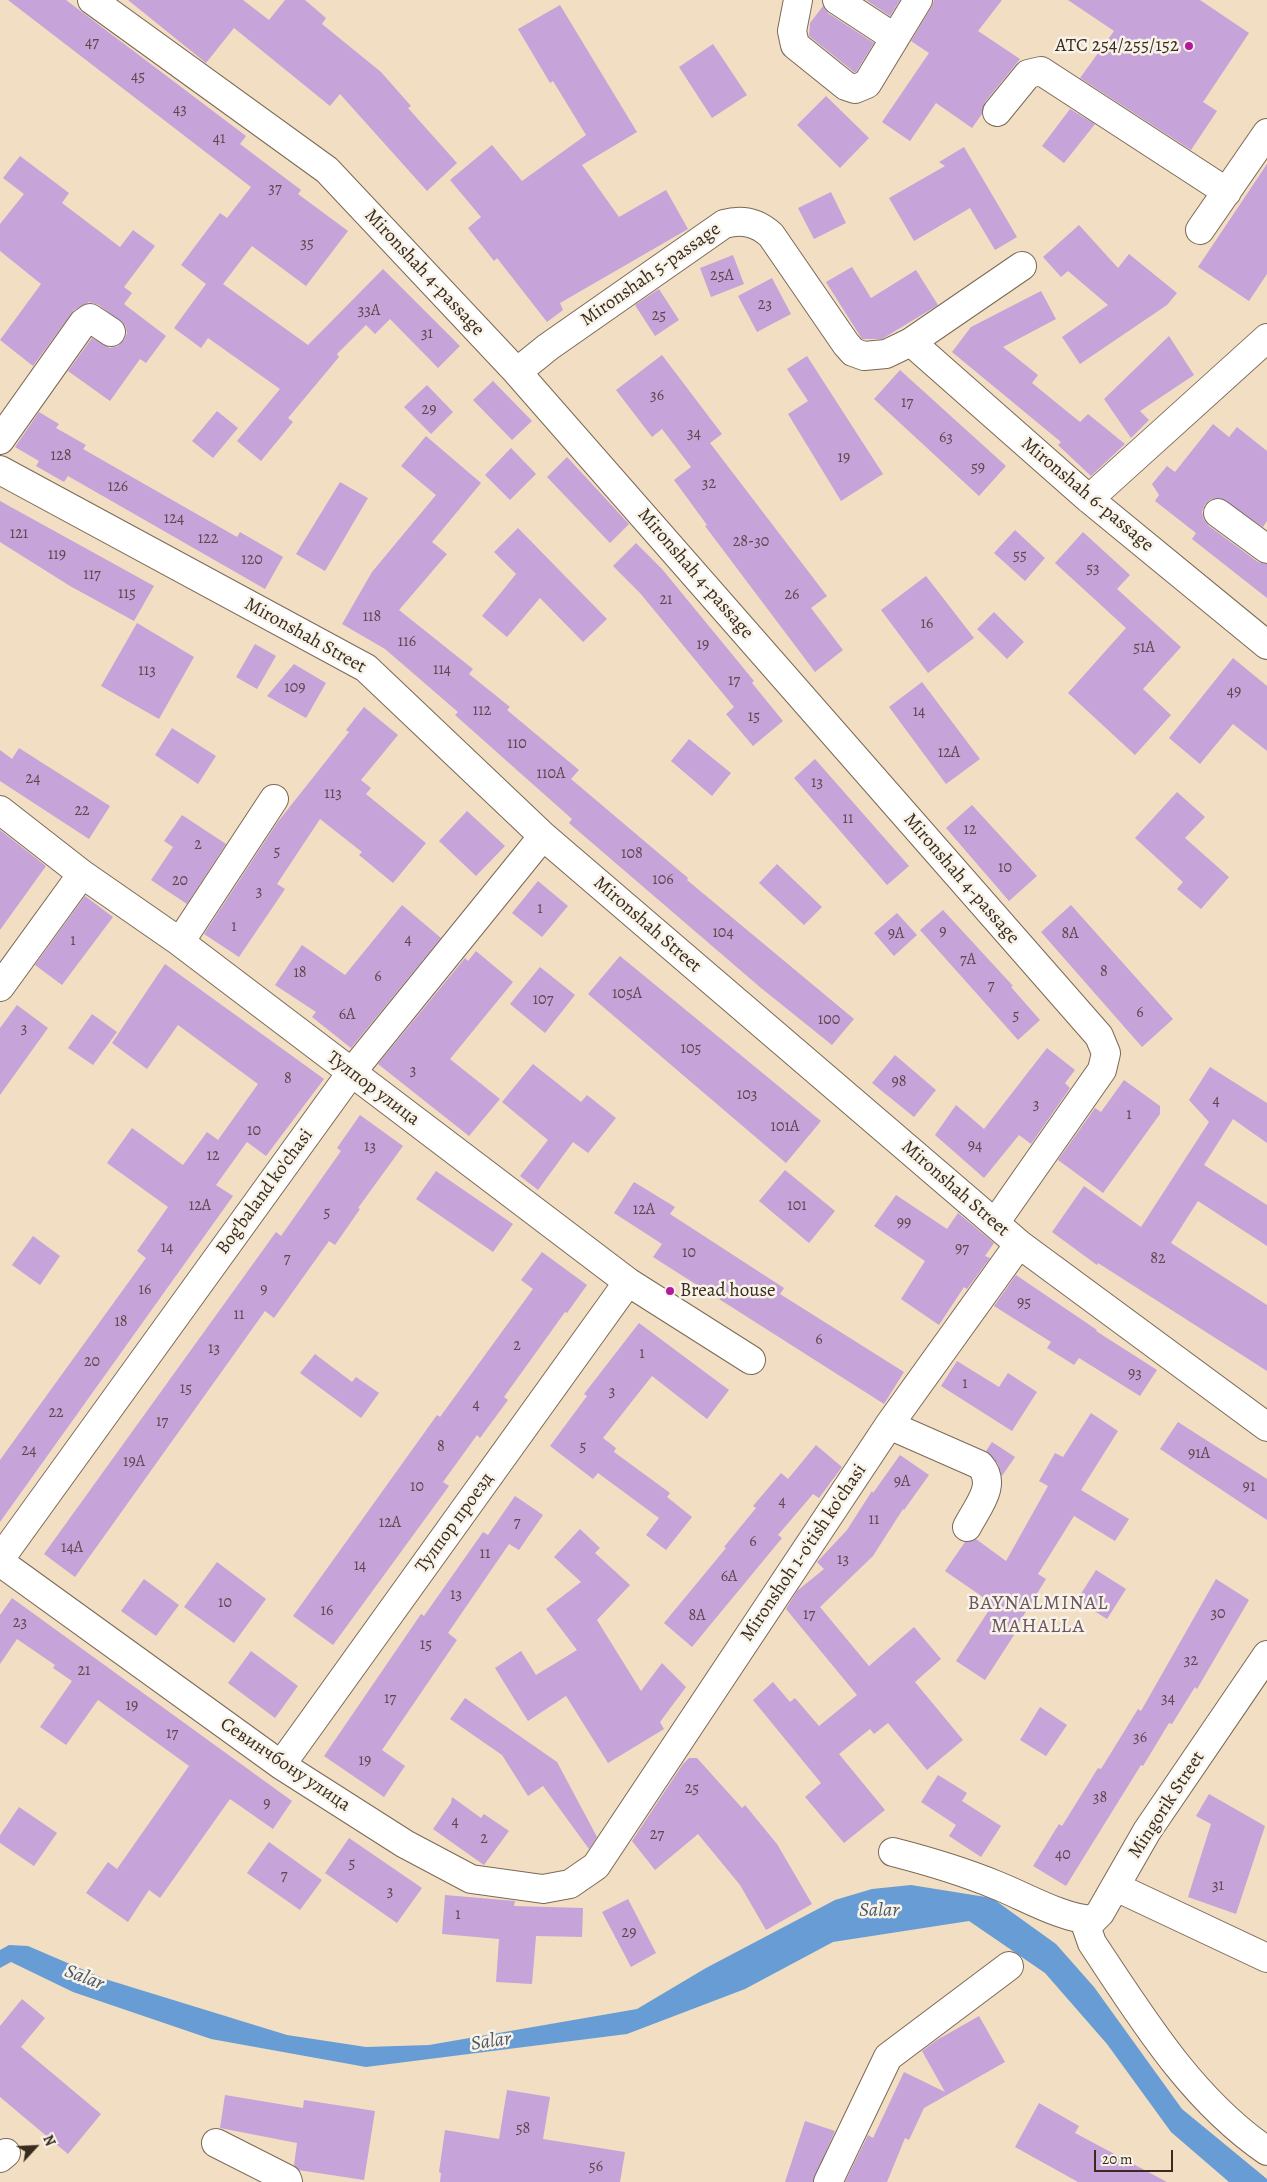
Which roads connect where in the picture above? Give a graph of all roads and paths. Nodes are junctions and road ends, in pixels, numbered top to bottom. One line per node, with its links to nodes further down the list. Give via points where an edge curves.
1 (92, 0): 14 (street, Mironshah 4-passage, via 327,170)
2 (798, 0): 5 (street, via 792,31 795,45 846,86 855,89 867,84)
3 (837, 0): 5 (street)
4 (918, 0): 5 (street)
5 (895, 38)
6 (997, 112): 8 (street, via 1028,74 1041,71)
7 (1267, 133): 8 (street)
8 (1227, 192): 9 (street)
9 (1200, 230)
10 (1022, 266): 13 (street, Mironshah 5-passage)
11 (111, 332): 15 (street, via 90,318 83,323)
12 (1267, 338): 17 (street)
13 (911, 342): 14 (street, Mironshah 5-passage, via 881,356 870,357 854,352 770,235 750,222 732,222 724,224 564,335); 17 (street, Mironshah 6-passage)
14 (517, 372): 28 (street, Mironshah 4-passage, via 1099,1036 1106,1053 1102,1070)
15 (0, 440)
16 (0, 470): 23 (street, Mironshah Street, via 366,668)
17 (1089, 500): 20 (street, Mironshah 6-passage)
18 (1218, 513): 19 (street)
19 (1267, 548)
20 (1267, 644)
21 (274, 799): 25 (street)
22 (0, 810): 24 (street, Тулпор улица)
23 (543, 836): 27 (street, Bog'baland ko'chasi); 28 (street, Mironshah Street)
24 (82, 874): 25 (street, Тулпор улица); 26 (street)
25 (180, 942): 27 (street, Тулпор улица)
26 (0, 987)
27 (350, 1073): 30 (street, Тулпор улица); 35 (street, Bog'baland ko'chasi)
28 (995, 1223): 29 (street, Mironshah Street)
29 (1019, 1244): 32 (street, Mironshoh 1-o'tish ko'chasi); 33 (street, Mironshah Street)
30 (628, 1282): 31 (street, Тулпор улица); 37 (street, Тулпор проезд)
31 (751, 1360)
32 (890, 1425): 34 (street, via 980,1465 988,1474 989,1485); 39 (street, Mironshoh 1-o'tish ko'chasi)
33 (1267, 1426)
34 (967, 1527)
35 (0, 1560): 37 (street, Севинчбону улица)
36 (1267, 1655): 40 (street, Mingorik Street, via 1147,1831)
37 (281, 1765): 39 (street, Севинчбону улица, via 405,1844 471,1879 543,1890 570,1884)
38 (892, 1852): 41 (street, via 948,1867)
39 (596, 1866)
40 (1116, 1887): 41 (street, Mingorik Street, via 1100,1913 1093,1920); 42 (street)
41 (1084, 1920): 45 (street, via 1092,1943 1183,2073 1219,2110)
42 (1267, 1958)
43 (1009, 1966): 47 (street, via 888,2057)
44 (216, 2143): 46 (street, via 287,2178)
45 (1267, 2151)
46 (288, 2182)
47 (828, 2182)

